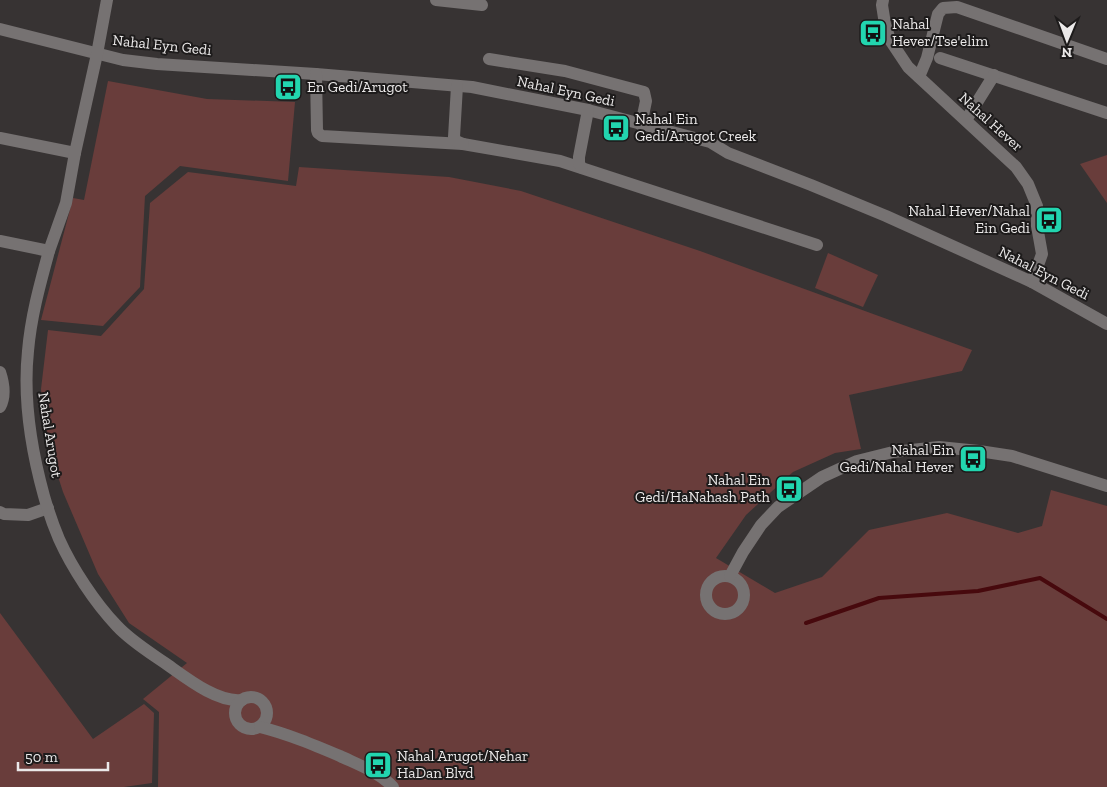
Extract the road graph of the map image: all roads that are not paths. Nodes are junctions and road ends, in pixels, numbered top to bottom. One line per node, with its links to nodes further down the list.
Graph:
1 (107, 0): 6 (street, Nahal Arugot)
2 (436, 0): 4 (street)
3 (883, 0): 12 (street, Nahal Hever)
4 (482, 5)
5 (0, 29): 6 (street, Nahal Eyn Gedi)
6 (97, 54): 10 (street, Nahal Eyn Gedi); 20 (street, Nahal Arugot)
7 (940, 58): 11 (street)
8 (489, 59): 17 (street)
9 (1107, 60): 12 (street)
10 (316, 74): 13 (street, Nahal Eyn Gedi); 19 (street)
11 (994, 75): 15 (street); 16 (street)
12 (919, 77): 16 (street, Nahal Hever)
13 (457, 86): 14 (street, Nahal Eyn Gedi); 19 (street)
14 (588, 110): 17 (street, Nahal Eyn Gedi); 21 (street)
15 (1107, 113)
16 (966, 120): 25 (street, Nahal Hever)
17 (641, 125): 25 (street, Nahal Eyn Gedi)
18 (0, 138): 20 (street)
19 (463, 144): 21 (street)
20 (75, 153): 24 (street, Nahal Arugot)
21 (582, 168): 23 (street)
22 (0, 241): 24 (street)
23 (817, 245)
24 (49, 251): 30 (street, Nahal Arugot)
25 (1032, 282): 26 (street, Nahal Eyn Gedi)
26 (1107, 324)
27 (0, 372): 28 (street)
28 (0, 407)
29 (1107, 486): 32 (street)
30 (48, 508): 31 (street); 33 (street, Nahal Arugot)
31 (0, 512)
32 (730, 576)
33 (213, 694): 34 (street, Nahal Arugot); 36 (street, Nahal Arugot)
34 (242, 700): 35 (street); 36 (street)
35 (267, 711): 37 (street); 38 (street)
36 (235, 713): 37 (street)
37 (260, 726): 38 (street)
38 (307, 742): 39 (street)
39 (372, 771): 40 (street); 41 (street)
40 (384, 787)
41 (393, 787)

